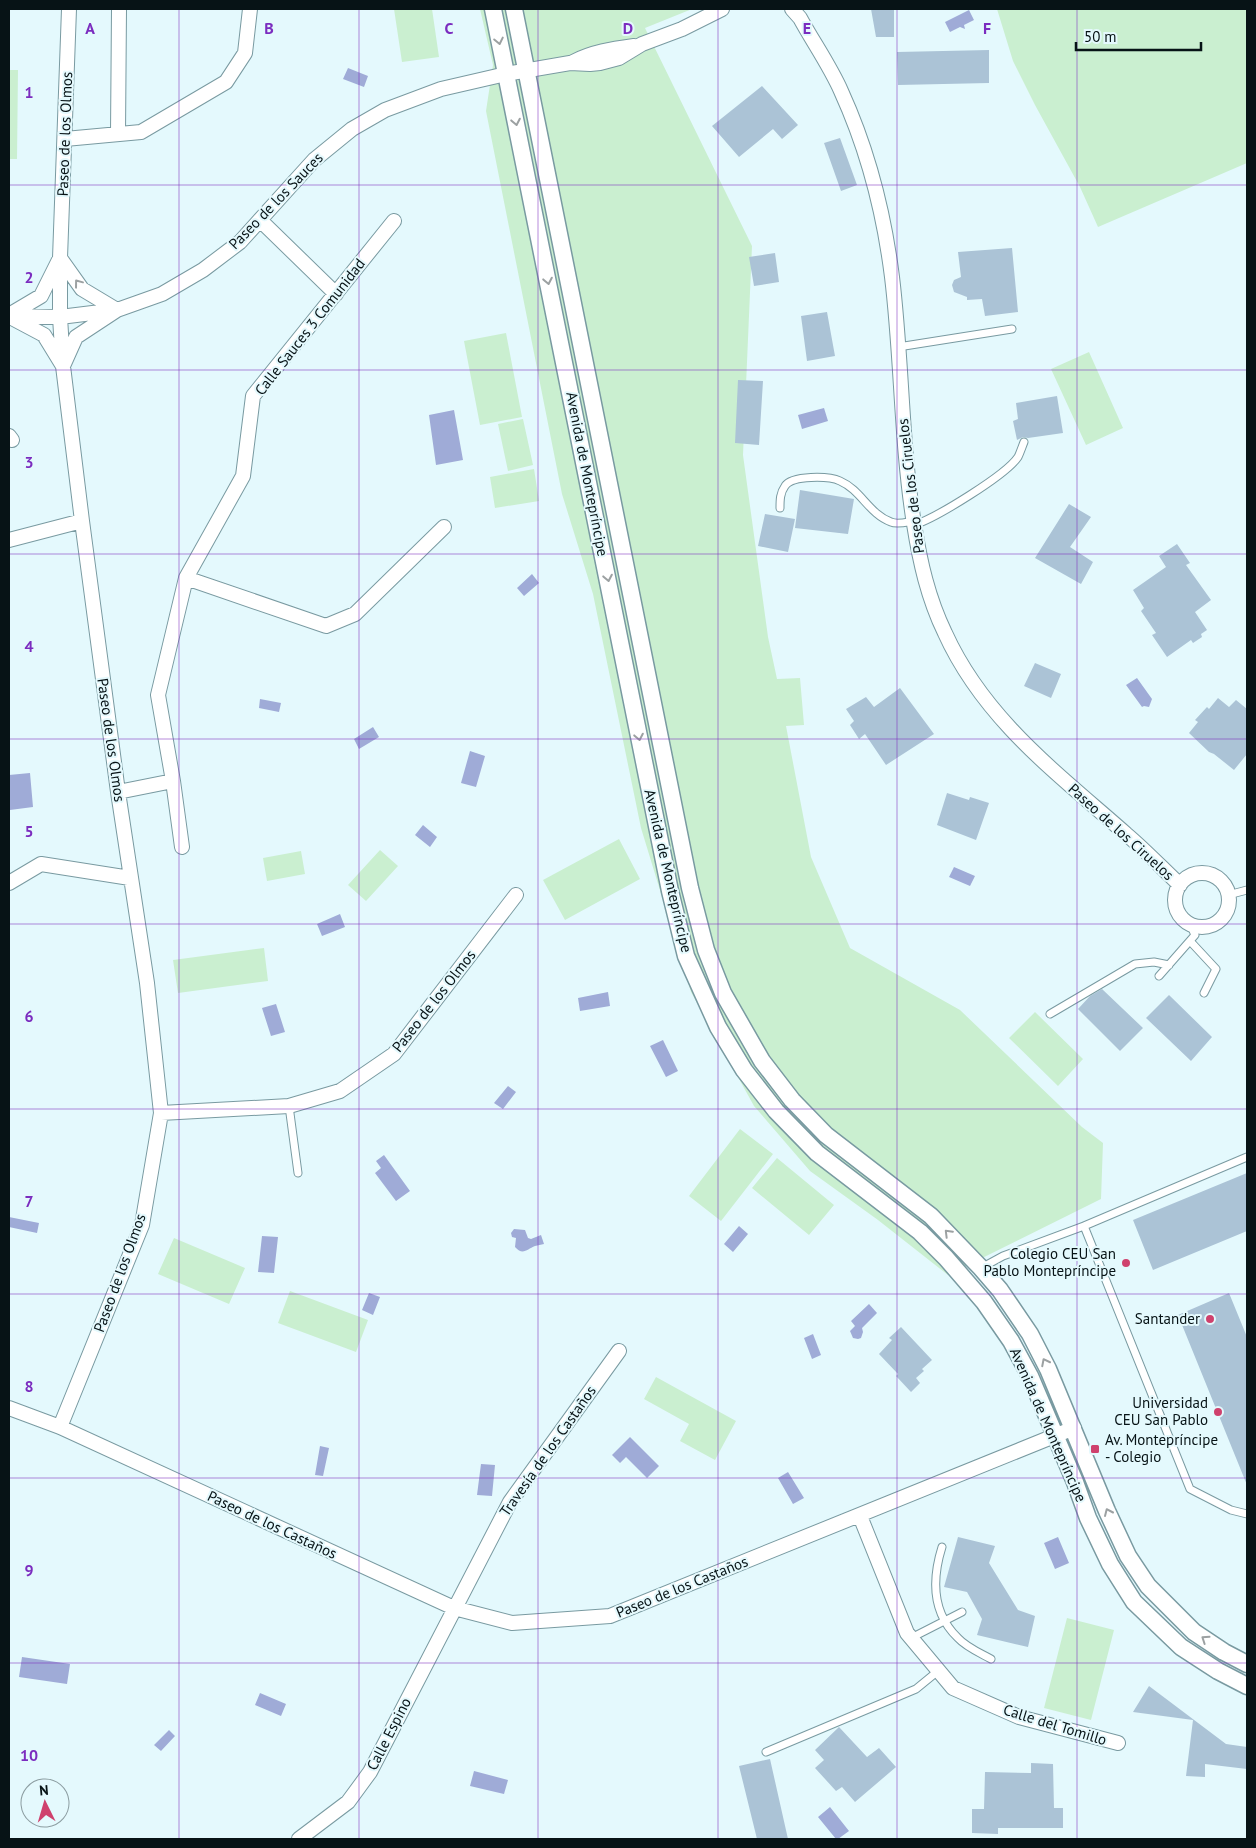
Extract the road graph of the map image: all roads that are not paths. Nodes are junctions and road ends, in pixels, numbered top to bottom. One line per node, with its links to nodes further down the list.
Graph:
1 (69, 9): 11 (street, Paseo de los Olmos)
2 (119, 9): 10 (street)
3 (250, 9): 10 (street)
4 (493, 9): 9 (street, Avenida de Montepríncipe, one-way to 9)
5 (514, 9): 8 (street, Avenida de Montepríncipe)
6 (722, 9): 8 (street, Paseo de los Sauces)
7 (792, 9): 20 (street, Paseo de los Ciruelos)
8 (526, 70): 9 (street, Paseo de los Sauces); 49 (street, Avenida de Montepríncipe, one-way to 8)
9 (506, 74): 12 (street, Paseo de los Sauces); 54 (street, Avenida de Montepríncipe, one-way to 54)
10 (118, 133): 11 (street)
11 (66, 139): 14 (street, Paseo de los Olmos)
12 (260, 220): 15 (street); 16 (street, Paseo de los Sauces)
13 (394, 221): 15 (street, Calle Sauces 3 Comunidad)
14 (60, 258): 16 (street, one-way to 14); 17 (street, Paseo de los Olmos); 18 (street, Paseo de los Olmos)
15 (336, 294): 28 (street, Calle Sauces 3 Comunidad)
16 (118, 310): 18 (street, Paseo de los Sauces); 21 (street)
17 (9, 316): 18 (street, Paseo de los Sauces); 21 (street, Paseo de los Olmos)
18 (60, 317): 21 (street, Paseo de los Olmos)
19 (1012, 329): 20 (lane)
20 (897, 347): 25 (street, Paseo de los Ciruelos)
21 (63, 366): 24 (street, Paseo de los Olmos)
22 (1024, 442): 25 (lane)
23 (780, 508): 25 (lane)
24 (82, 521): 27 (street); 30 (street, Paseo de los Olmos)
25 (914, 523): 34 (street, Paseo de los Ciruelos)
26 (444, 528): 28 (street)
27 (9, 540)
28 (186, 578): 29 (street, Calle Sauces 3 Comunidad)
29 (173, 782): 30 (street); 31 (street, Calle Sauces 3 Comunidad)
30 (118, 792): 32 (street, Paseo de los Olmos)
31 (182, 847)
32 (130, 878): 33 (street); 45 (street, Paseo de los Olmos)
33 (9, 883)
34 (1180, 885): 37 (street); 38 (street)
35 (1247, 890): 37 (lane)
36 (516, 895): 44 (street, Paseo de los Olmos)
37 (1228, 895): 38 (street)
38 (1190, 924): 39 (lane)
39 (1190, 941): 40 (lane); 42 (lane)
40 (1169, 965): 41 (lane); 43 (lane)
41 (1159, 976)
42 (1204, 993)
43 (1050, 1014)
44 (289, 1106): 45 (street, Paseo de los Olmos); 47 (lane)
45 (161, 1114): 52 (street, Paseo de los Olmos)
46 (1247, 1157): 48 (lane)
47 (298, 1173)
48 (1084, 1226): 49 (lane); 55 (lane)
49 (981, 1268): 53 (street, Avenida de Montepríncipe, one-way to 49)
50 (618, 1351): 58 (street, Travesía de los Castaños)
51 (9, 1408): 52 (street, Paseo de los Castaños)
52 (60, 1427): 58 (street, Paseo de los Castaños)
53 (1074, 1428): 54 (street, Paseo de los Castaños); 63 (street, Avenida de Montepríncipe, one-way to 53)
54 (1055, 1435): 56 (street, Paseo de los Castaños); 65 (street, Avenida de Montepríncipe)
55 (1247, 1514)
56 (860, 1516): 58 (street, Paseo de los Castaños); 61 (street, Calle del Tomillo)
57 (942, 1547): 60 (lane)
58 (454, 1608): 68 (street, Calle Espino)
59 (962, 1612): 60 (lane)
60 (944, 1622): 61 (lane); 62 (lane)
61 (911, 1638): 64 (street, Calle del Tomillo)
62 (991, 1659)
63 (1247, 1664)
64 (938, 1671): 66 (street, Calle del Tomillo); 67 (lane)
65 (1247, 1686)
66 (1118, 1743)
67 (766, 1752)
68 (299, 1839)

